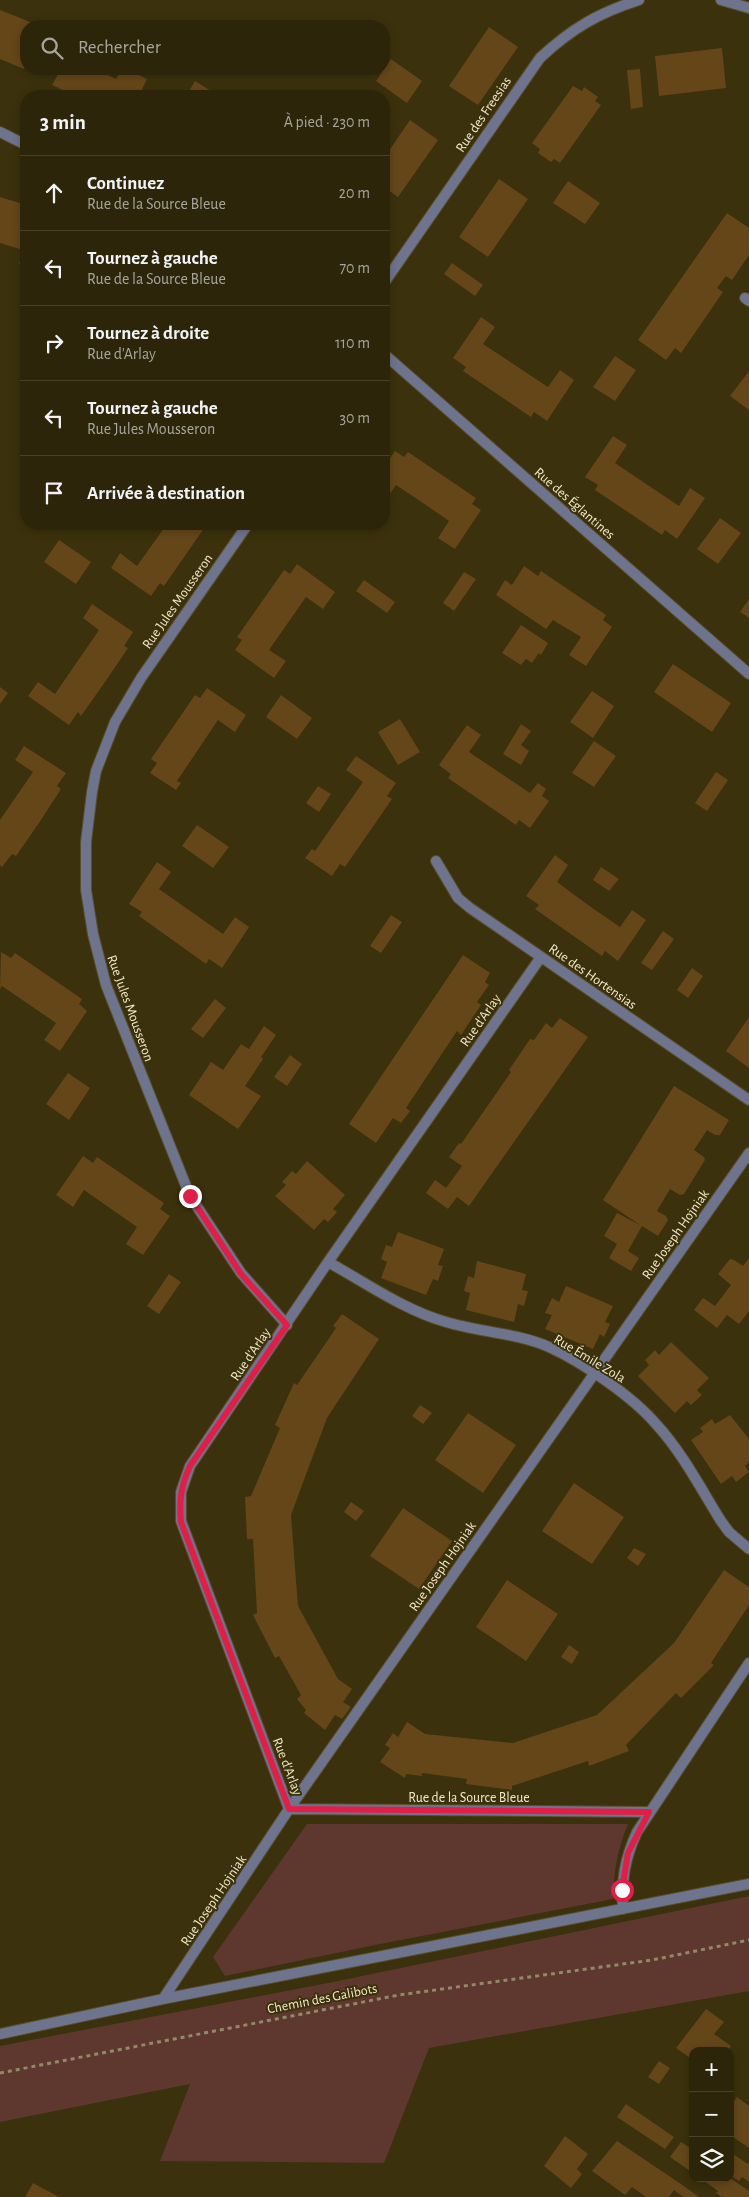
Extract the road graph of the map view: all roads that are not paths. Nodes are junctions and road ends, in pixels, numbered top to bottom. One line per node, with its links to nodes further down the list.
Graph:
1 (639, 0): 6 (street, Rue des Freesias)
2 (721, 0): 3 (street)
3 (749, 8)
4 (0, 132): 5 (street)
5 (20, 142)
6 (390, 274)
7 (390, 359): 9 (street, Rue des Églantines)
8 (244, 530): 15 (street, Rue Jules Mousseron)
9 (749, 674)
10 (436, 862): 11 (street, Rue des Hortensias)
11 (541, 957): 12 (street, Rue des Hortensias); 14 (street, Rue d'Arlay)
12 (749, 1100)
13 (749, 1152): 16 (street, Rue Joseph Hojniak)
14 (328, 1262): 15 (street, Rue d'Arlay); 16 (street, Rue Émile Zola)
15 (287, 1325): 19 (street, Rue d'Arlay)
16 (594, 1374): 17 (street, Rue Émile Zola); 19 (street, Rue Joseph Hojniak)
17 (749, 1549)
18 (749, 1663): 20 (street)
19 (289, 1809): 20 (street, Rue de la Source Bleue); 23 (street, Rue Joseph Hojniak)
20 (649, 1812): 22 (street)
21 (749, 1884): 22 (street)
22 (623, 1909): 23 (street)
23 (163, 1999): 24 (street)
24 (0, 2034)

